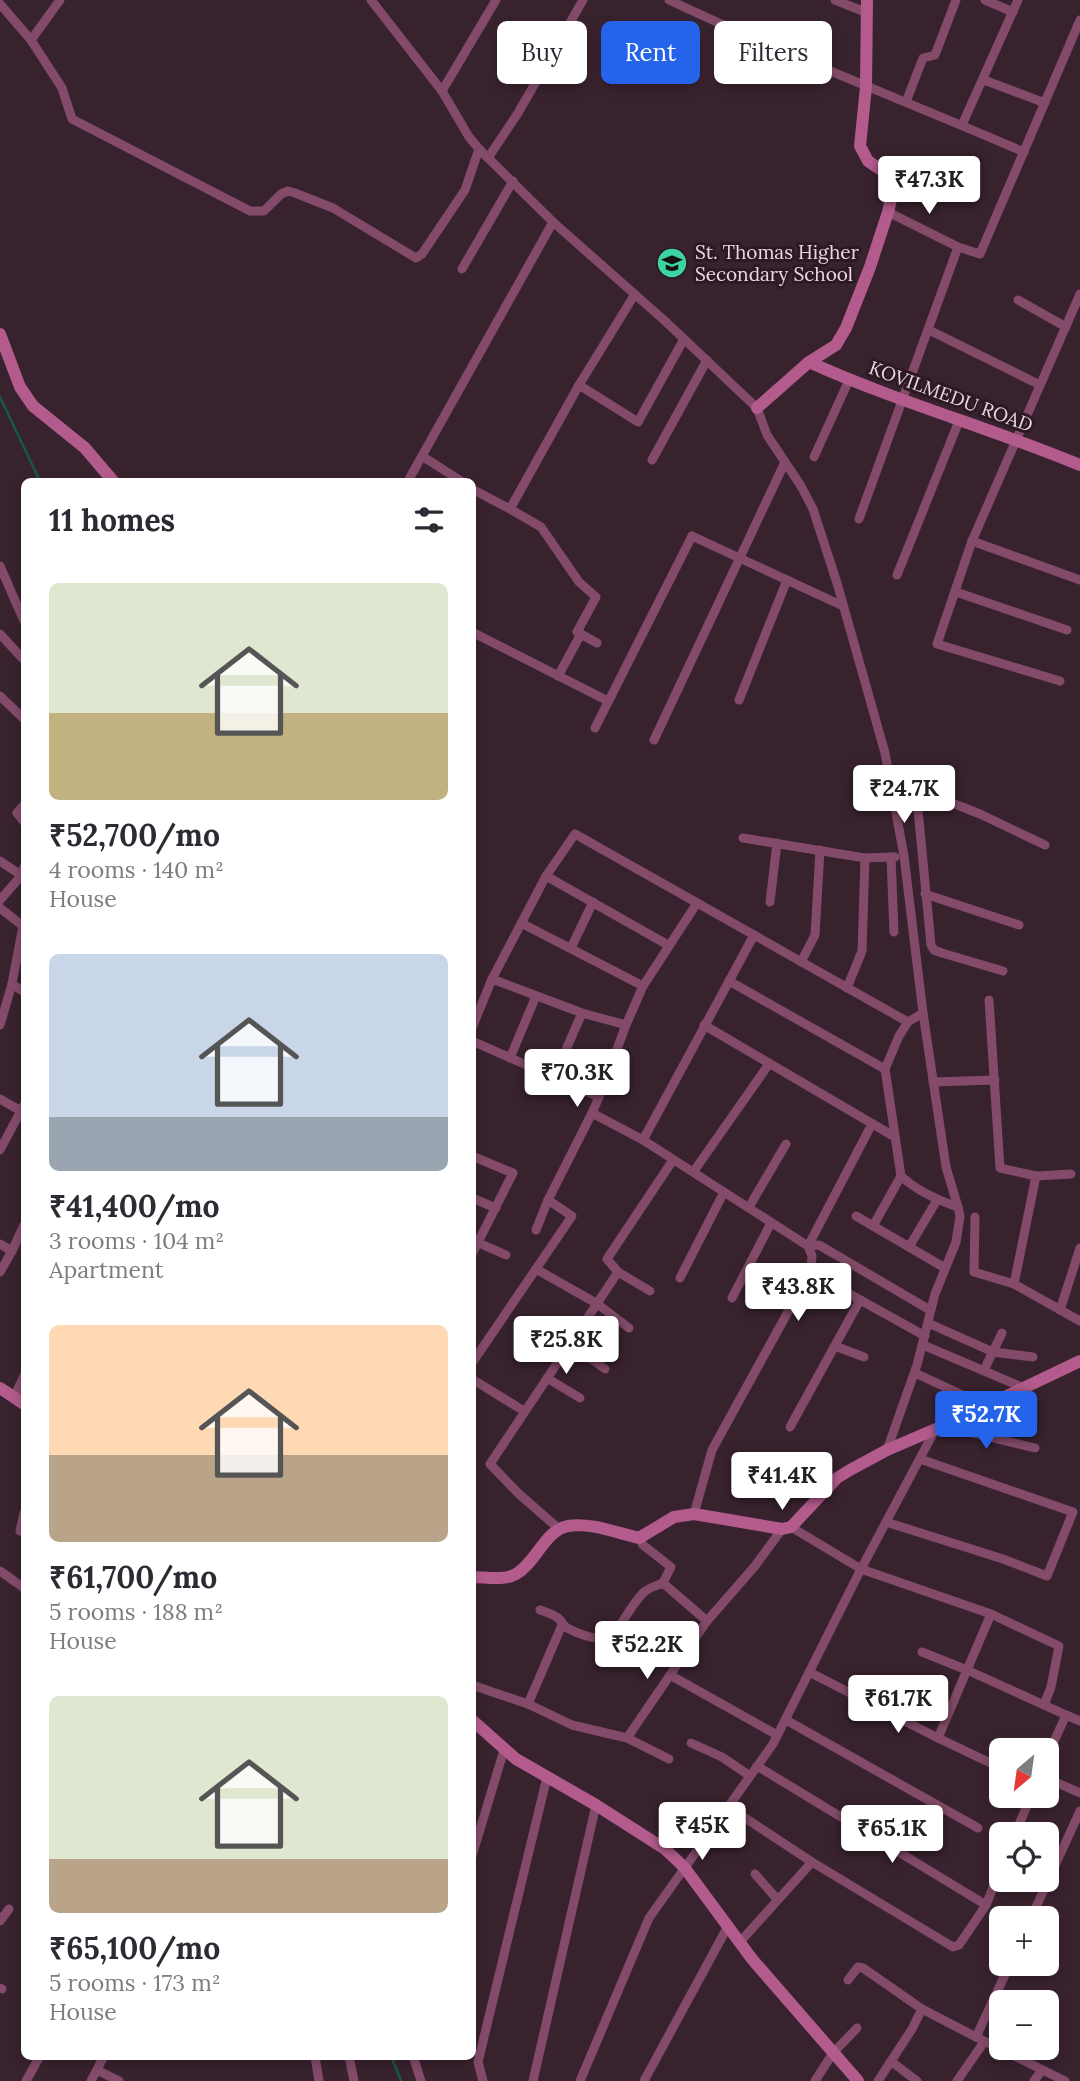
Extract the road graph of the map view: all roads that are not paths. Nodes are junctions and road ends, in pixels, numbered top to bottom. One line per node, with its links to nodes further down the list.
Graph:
1 (60, 0): 14 (street)
2 (371, 0): 17 (street)
3 (496, 0): 17 (street)
4 (583, 0): 23 (street)
5 (668, 0): 16 (street)
6 (835, 0): 11 (street)
7 (956, 0): 18 (street)
8 (985, 0): 12 (street)
9 (1018, 0): 12 (street)
10 (0, 4): 14 (street)
11 (866, 6): 16 (street)
12 (1013, 12): 15 (street)
13 (1080, 20): 19 (street)
14 (31, 40): 21 (street)
15 (984, 80): 19 (street); 20 (street)
16 (866, 87): 18 (street); 25 (street)
17 (442, 90): 21 (street)
18 (906, 102): 20 (street)
19 (1045, 103): 22 (street)
20 (962, 125): 22 (street)
21 (479, 149): 23 (street)
22 (1024, 152): 27 (street)
23 (488, 158): 24 (street)
24 (513, 181): 26 (street); 28 (street)
25 (888, 212): 27 (street); 37 (street)
26 (553, 222): 29 (street); 45 (street)
27 (958, 247): 33 (street)
28 (462, 269)
29 (635, 294): 35 (street); 39 (street)
30 (1080, 294): 32 (street)
31 (1018, 300): 32 (street)
32 (1066, 327): 40 (street)
33 (929, 330): 40 (street); 41 (street)
34 (0, 334): 50 (street)
35 (684, 339): 36 (street); 39 (street)
36 (707, 360): 42 (street); 47 (street)
37 (809, 362): 38 (street, KOVILMEDU ROAD); 42 (street)
38 (849, 380): 41 (street, KOVILMEDU ROAD); 46 (street)
39 (579, 385): 54 (street)
40 (1040, 385): 44 (street)
41 (902, 399): 43 (street, KOVILMEDU ROAD); 55 (street)
42 (757, 408): 48 (street)
43 (959, 421): 44 (street, KOVILMEDU ROAD); 59 (street)
44 (1016, 439): 49 (street, KOVILMEDU ROAD); 56 (street)
45 (422, 456): 51 (street); 52 (street)
46 (814, 457)
47 (652, 460)
48 (785, 462): 57 (street); 63 (street)
49 (1080, 465)
50 (110, 478)
51 (410, 478)
52 (456, 478)
53 (476, 491): 54 (street)
54 (510, 509): 68 (street)
55 (859, 519)
56 (972, 541): 60 (street); 62 (street)
57 (740, 559): 61 (street); 75 (street); 78 (street)
58 (0, 566): 64 (street)
59 (897, 575)
60 (1080, 579)
61 (788, 580): 63 (street); 74 (street)
62 (956, 592): 65 (street); 72 (street)
63 (844, 606): 79 (street)
64 (21, 614)
65 (1067, 630)
66 (0, 634): 70 (street)
67 (476, 634): 71 (street)
68 (581, 634): 69 (street); 71 (street)
69 (597, 643)
70 (21, 657)
71 (558, 676): 75 (street)
72 (1060, 681)
73 (0, 696): 76 (street)
74 (739, 700)
75 (608, 701): 77 (street)
76 (21, 716)
77 (595, 728)
78 (654, 740)
79 (892, 789): 80 (street); 85 (street)
80 (916, 789): 83 (street); 92 (street)
81 (743, 838): 82 (street)
82 (777, 843): 84 (street); 96 (street)
83 (1045, 845)
84 (820, 850): 87 (street); 106 (street)
85 (904, 856): 86 (street); 117 (street)
86 (891, 857): 87 (street); 101 (street)
87 (865, 858): 112 (street)
88 (0, 861): 89 (street)
89 (21, 872)
90 (21, 875): 93 (street)
91 (546, 876): 94 (street); 95 (street); 98 (street)
92 (925, 894): 100 (street); 107 (street)
93 (0, 900)
94 (593, 902): 104 (street); 105 (street)
95 (697, 902): 102 (street); 104 (street)
96 (770, 902)
97 (0, 908): 99 (street)
98 (523, 923): 105 (street); 108 (street)
99 (21, 925)
100 (1019, 925)
101 (894, 932)
102 (754, 935): 106 (street); 109 (street)
103 (21, 941): 110 (street)
104 (668, 945): 111 (street)
105 (571, 948): 111 (street)
106 (801, 962): 112 (street)
107 (1003, 971)
108 (492, 979): 114 (street); 118 (street)
109 (729, 981): 122 (street); 126 (street)
110 (12, 984): 113 (street); 120 (street)
111 (643, 986): 121 (street)
112 (847, 988): 119 (street)
113 (21, 990)
114 (536, 996): 116 (street); 124 (street)
115 (989, 1000): 128 (street)
116 (582, 1013): 121 (street); 127 (street)
117 (923, 1013): 119 (street); 129 (street)
118 (476, 1018)
119 (908, 1023): 126 (street)
120 (0, 1025)
121 (626, 1025): 130 (street)
122 (704, 1025): 125 (street); 137 (street)
123 (476, 1043): 124 (street)
124 (510, 1058): 127 (street)
125 (769, 1064): 135 (street); 142 (street)
126 (885, 1069): 136 (street)
127 (554, 1077): 130 (street)
128 (995, 1080): 129 (street); 145 (street)
129 (933, 1082): 150 (street)
130 (599, 1097): 134 (street)
131 (0, 1099): 132 (street)
132 (21, 1107)
133 (21, 1112): 139 (street)
134 (592, 1113): 137 (street); 148 (street)
135 (872, 1124): 136 (street); 162 (street)
136 (895, 1137): 144 (street)
137 (643, 1140): 141 (street)
138 (786, 1144): 152 (street)
139 (0, 1150)
140 (476, 1158): 151 (street)
141 (673, 1160): 142 (street); 171 (street)
142 (695, 1171): 146 (street)
143 (1071, 1174): 145 (street)
144 (901, 1176): 149 (street); 156 (street)
145 (1036, 1176): 173 (street)
146 (724, 1192): 152 (street); 172 (street)
147 (476, 1200): 151 (street)
148 (548, 1200): 157 (street); 168 (street)
149 (937, 1200): 150 (street); 163 (street)
150 (958, 1207): 167 (street)
151 (496, 1208): 159 (street)
152 (749, 1208): 155 (street)
153 (856, 1216): 156 (street)
154 (975, 1217): 173 (street)
155 (771, 1223): 162 (street); 175 (street)
156 (873, 1226): 163 (street)
157 (536, 1230)
158 (21, 1232): 165 (street)
159 (476, 1239)
160 (476, 1241): 166 (street)
161 (0, 1244): 165 (street)
162 (808, 1246): 169 (street); 178 (street)
163 (909, 1247): 167 (street)
164 (1080, 1248): 179 (street)
165 (12, 1251): 170 (street)
166 (506, 1255)
167 (946, 1268): 178 (street)
168 (536, 1269): 177 (street); 188 (street)
169 (811, 1270): 176 (street); 208 (street)
170 (0, 1272)
171 (618, 1272): 174 (street); 177 (street)
172 (680, 1278)
173 (1013, 1284): 179 (street)
174 (650, 1291)
175 (732, 1298)
176 (860, 1300): 184 (street); 186 (street)
177 (596, 1303): 182 (street); 185 (street)
178 (930, 1310): 181 (street)
179 (1060, 1310): 180 (street)
180 (1080, 1321)
181 (928, 1323): 184 (street); 187 (street)
182 (629, 1328)
183 (1002, 1334): 187 (street)
184 (924, 1340): 193 (street); 194 (street)
185 (570, 1343): 192 (street); 195 (street)
186 (835, 1346): 189 (street); 203 (street)
187 (993, 1352): 190 (street); 193 (street)
188 (476, 1357)
189 (864, 1357)
190 (1033, 1357)
191 (1080, 1361): 198 (street)
192 (605, 1369)
193 (984, 1370): 198 (street)
194 (915, 1373): 201 (street); 206 (street)
195 (547, 1378): 199 (street); 202 (street)
196 (476, 1381): 202 (street)
197 (0, 1388): 200 (street)
198 (1024, 1388): 201 (street)
199 (580, 1398)
200 (19, 1400)
201 (986, 1406): 204 (street)
202 (524, 1411): 212 (street)
203 (790, 1427)
204 (939, 1428): 205 (street); 206 (street); 207 (street)
205 (1035, 1448)
206 (887, 1450): 211 (street)
207 (920, 1459): 209 (street); 209 (street)
208 (694, 1514): 211 (street); 214 (street)
209 (886, 1521): 215 (street)
210 (21, 1526): 213 (street)
211 (787, 1528): 215 (street); 222 (street)
212 (559, 1529): 214 (street); 217 (street)
213 (20, 1531)
214 (639, 1538): 218 (street)
215 (861, 1569): 221 (street); 226 (street)
216 (0, 1570): 219 (street)
217 (476, 1577)
218 (663, 1583): 222 (street); 223 (street)
219 (21, 1586)
220 (540, 1610): 223 (street)
221 (990, 1614): 225 (street); 230 (street)
222 (707, 1620): 227 (street)
223 (562, 1625): 229 (street)
224 (922, 1652): 225 (street)
225 (967, 1670): 230 (street); 237 (street)
226 (809, 1672): 232 (street); 237 (street)
227 (670, 1675): 235 (street); 236 (street)
228 (476, 1686): 229 (street)
229 (528, 1704): 236 (street)
230 (1044, 1705): 231 (street)
231 (1066, 1715): 233 (street); 238 (street)
232 (786, 1720): 235 (street); 251 (street)
233 (1080, 1721)
234 (476, 1724): 240 (street)
235 (777, 1735): 243 (street)
236 (627, 1738): 241 (street)
237 (938, 1738): 242 (street)
238 (1056, 1738)
239 (691, 1743): 244 (street)
240 (504, 1751): 245 (street); 252 (street)
241 (669, 1759)
242 (989, 1762)
243 (757, 1766): 244 (street); 258 (street)
244 (750, 1776): 249 (street)
245 (547, 1777): 248 (street); 284 (street)
246 (1059, 1784): 247 (street)
247 (1080, 1793)
248 (596, 1805): 254 (street); 285 (street)
249 (727, 1806): 253 (street); 254 (street)
250 (1080, 1811): 259 (street)
251 (978, 1828)
252 (476, 1843)
253 (812, 1862): 257 (street); 258 (street)
254 (684, 1867): 262 (street); 286 (street)
255 (755, 1874): 257 (street)
256 (991, 1892): 258 (street)
257 (777, 1899): 263 (street)
258 (986, 1905)
259 (1036, 1906)
260 (9, 1909): 261 (street)
261 (0, 1921)
262 (728, 1926): 263 (street); 287 (street)
263 (740, 1942): 269 (street)
264 (1005, 1976): 268 (street)
265 (848, 1980): 266 (street)
266 (922, 2009): 268 (street); 275 (street)
267 (857, 2028): 269 (street)
268 (980, 2040): 277 (street); 292 (street)
269 (832, 2053): 288 (street); 289 (street)
270 (38, 2060): 278 (street)
271 (102, 2060): 276 (street)
272 (315, 2060): 281 (street)
273 (350, 2060): 282 (street)
274 (413, 2060): 283 (street)
275 (892, 2062): 290 (street); 291 (street)
276 (97, 2070): 279 (street); 280 (street)
277 (1042, 2070): 293 (street); 294 (street)
278 (26, 2081)
279 (91, 2081)
280 (120, 2081)
281 (318, 2081)
282 (354, 2081)
283 (421, 2081)
284 (483, 2081)
285 (533, 2081)
286 (580, 2081)
287 (644, 2081)
288 (815, 2081)
289 (858, 2081)
290 (878, 2081)
291 (917, 2081)
292 (957, 2081)
293 (1034, 2081)
294 (1065, 2081)

